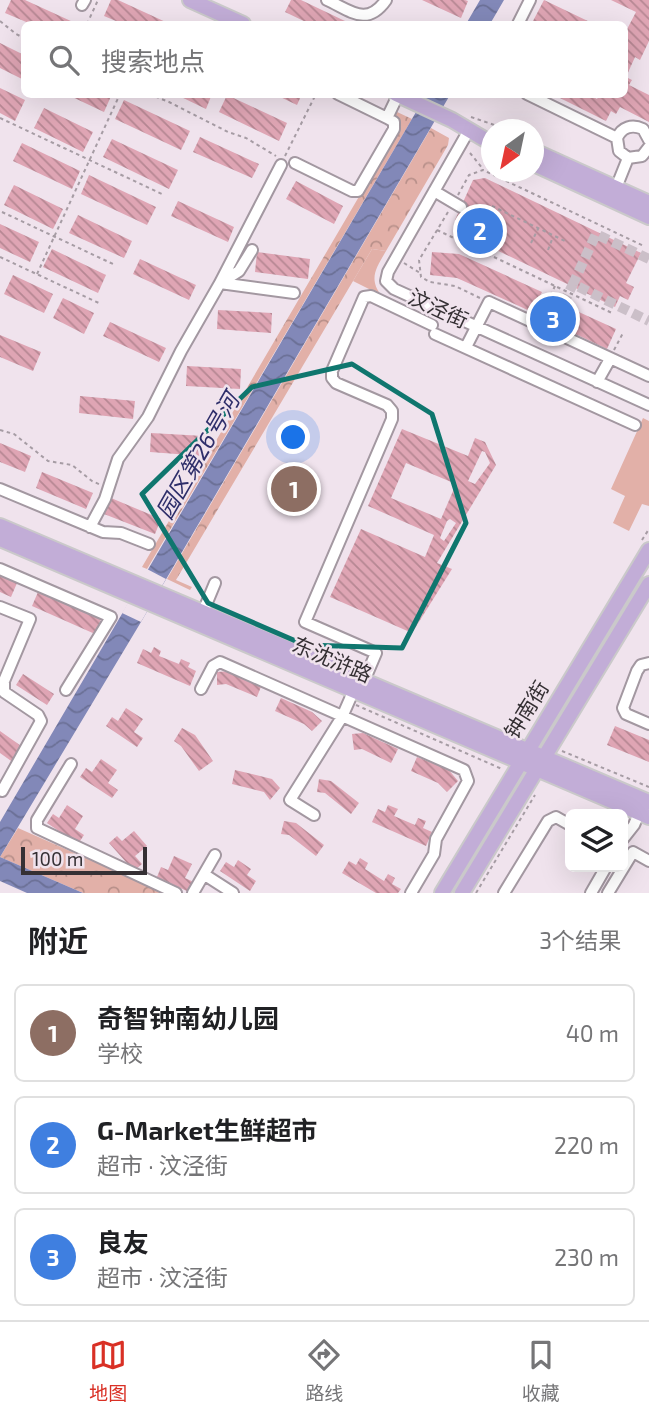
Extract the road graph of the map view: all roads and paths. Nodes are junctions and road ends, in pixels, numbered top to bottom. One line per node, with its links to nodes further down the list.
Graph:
1 (98, 0): 7 (path)
2 (190, 0): 8 (main road)
3 (327, 0): 4 (street)
4 (386, 0)
5 (530, 0): 9 (street)
6 (0, 21): 10 (path)
7 (88, 21)
8 (236, 21)
9 (520, 21)
10 (21, 36)
11 (118, 98): 30 (path)
12 (159, 98): 13 (path)
13 (314, 98)
14 (346, 98): 20 (street)
15 (396, 98): 20 (street)
16 (404, 98): 18 (main road)
17 (535, 98): 25 (street)
18 (445, 117): 21 (main road); 23 (main road)
19 (0, 118): 30 (path)
20 (387, 118): 31 (street)
21 (468, 123): 22 (path); 24 (main road); 40 (street, 汶泾街)
22 (481, 125)
23 (481, 129)
24 (481, 134)
25 (617, 138): 26 (street); 29 (street)
26 (649, 148): 29 (street)
27 (470, 153): 33 (path)
28 (544, 156): 39 (main road)
29 (628, 158): 39 (street)
30 (91, 160): 41 (path); 51 (path)
31 (295, 163)
32 (281, 165): 63 (street)
33 (481, 167)
34 (544, 169): 48 (main road)
35 (481, 171): 43 (path)
36 (504, 182): 38 (path)
37 (509, 182): 55 (path)
38 (502, 186)
39 (616, 188): 42 (main road)
40 (434, 191): 43 (street); 69 (street, 汶泾街)
41 (162, 194)
42 (649, 203)
43 (457, 205): 50 (path)
44 (492, 206): 49 (path)
45 (2, 212): 51 (path)
46 (489, 214): 47 (path)
47 (493, 216)
48 (649, 217)
49 (538, 228): 53 (path); 54 (path)
50 (437, 230): 62 (path); 64 (path)
51 (55, 236): 60 (path); 61 (path)
52 (553, 237): 57 (path)
53 (565, 241)
54 (531, 243)
55 (644, 246)
56 (252, 250): 63 (street)
57 (548, 250)
58 (0, 257): 61 (path)
59 (402, 262): 62 (path)
60 (113, 264)
61 (37, 274): 66 (path)
62 (421, 274): 67 (path)
63 (219, 283): 65 (street); 84 (street)
64 (555, 286): 68 (path); 70 (path)
65 (294, 293)
66 (101, 303)
67 (486, 305): 69 (street); 70 (street)
68 (612, 313)
69 (475, 326): 72 (street); 75 (street, 汶泾街)
70 (535, 327): 73 (street)
71 (623, 332): 73 (path)
72 (466, 347): 78 (street); 96 (street)
73 (610, 359): 74 (street); 75 (street)
74 (647, 376)
75 (597, 382): 76 (street, 汶泾街)
76 (628, 396): 77 (street, 汶泾街); 78 (street)
77 (649, 405)
78 (618, 417): 79 (street)
79 (635, 425)
80 (0, 430): 81 (path)
81 (105, 486)
82 (0, 489): 84 (street)
83 (0, 526): 91 (main road, 东沈浒路)
84 (90, 527): 86 (street)
85 (0, 539): 91 (main road, 东沈浒路)
86 (149, 544)
87 (649, 550): 101 (main road, 钟南街)
88 (0, 569): 98 (street)
89 (215, 583): 94 (street)
90 (649, 584): 102 (main road, 钟南街)
91 (135, 591): 92 (main road, 东沈浒路)
92 (155, 599): 94 (main road, 东沈浒路); 96 (main road, 东沈浒路)
93 (0, 607): 104 (street)
94 (203, 612): 96 (main road, 东沈浒路)
95 (649, 663): 100 (street)
96 (358, 687): 99 (street); 101 (main road, 东沈浒路)
97 (201, 689): 99 (street)
98 (66, 690)
99 (342, 717): 106 (street); 116 (street)
100 (649, 724)
101 (523, 756): 102 (main road, 东沈浒路); 117 (main road, 钟南街)
102 (540, 763): 105 (main road, 东沈浒路); 118 (main road, 钟南街)
103 (71, 764): 113 (street)
104 (2, 791)
105 (643, 810): 108 (street)
106 (314, 815)
107 (565, 822): 119 (street)
108 (628, 831)
109 (215, 855): 112 (street)
110 (649, 861): 121 (street)
111 (603, 872): 120 (street)
112 (205, 875): 114 (street); 115 (street)
113 (176, 893)
114 (193, 893)
115 (233, 893)
116 (411, 893)
117 (442, 893)
118 (462, 893)
119 (504, 893)
120 (590, 893)
121 (608, 893)

